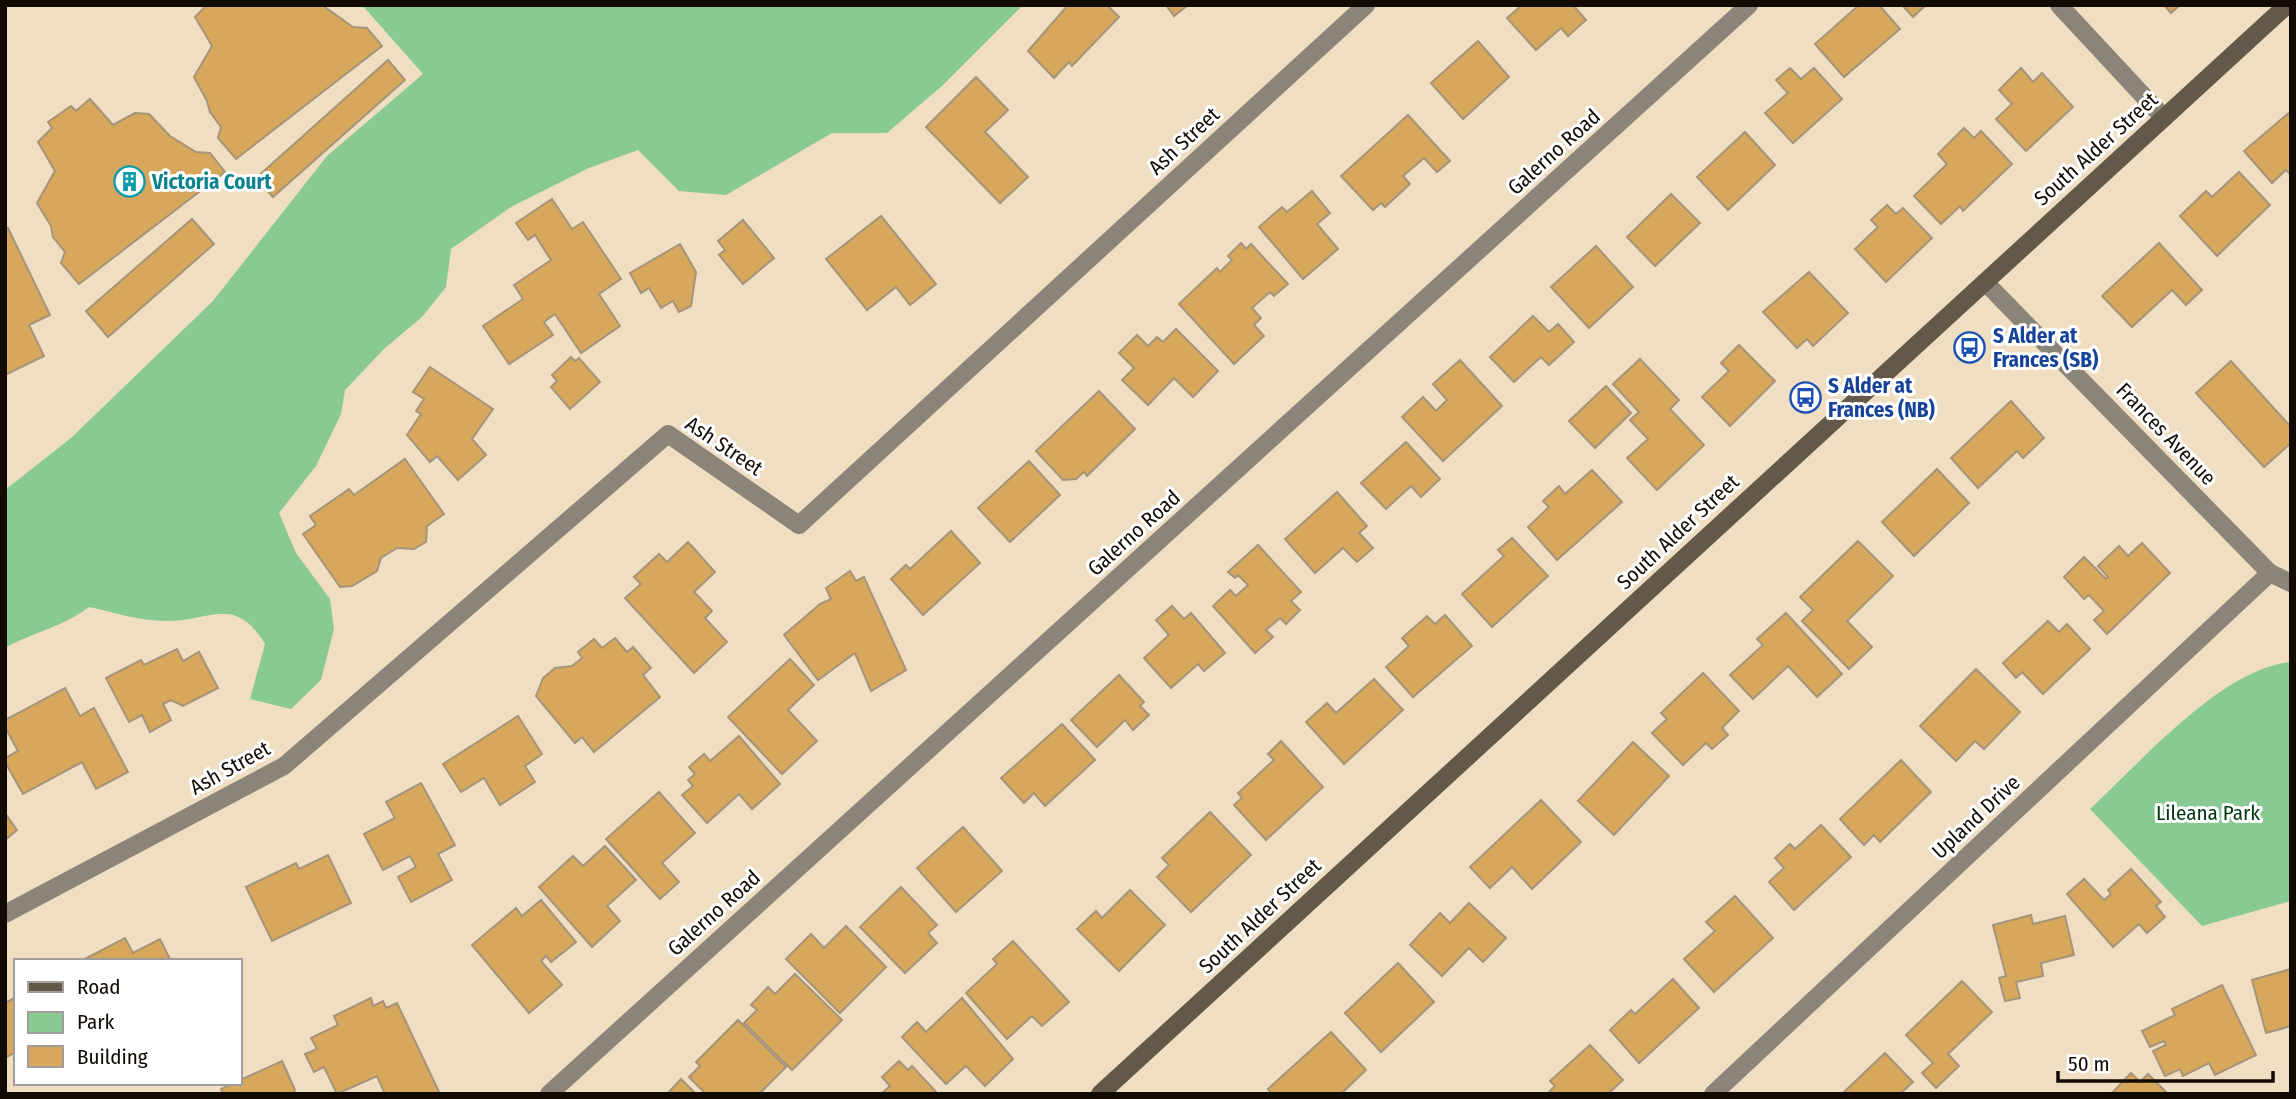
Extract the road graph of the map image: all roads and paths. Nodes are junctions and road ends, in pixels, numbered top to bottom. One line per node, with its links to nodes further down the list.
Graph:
1 (1366, 5): 9 (street, Ash Street)
2 (1749, 5): 10 (street, Galerno Road)
3 (2059, 5): 5 (street)
4 (2287, 5): 5 (street, South Alder Street)
5 (2164, 118): 6 (street, South Alder Street)
6 (1984, 282): 7 (street, Frances Avenue); 11 (street, South Alder Street)
7 (2270, 573): 8 (street, Frances Avenue); 12 (street, Upland Drive)
8 (2291, 583)
9 (5, 914)
10 (549, 1094)
11 (1100, 1094)
12 (1713, 1094)

